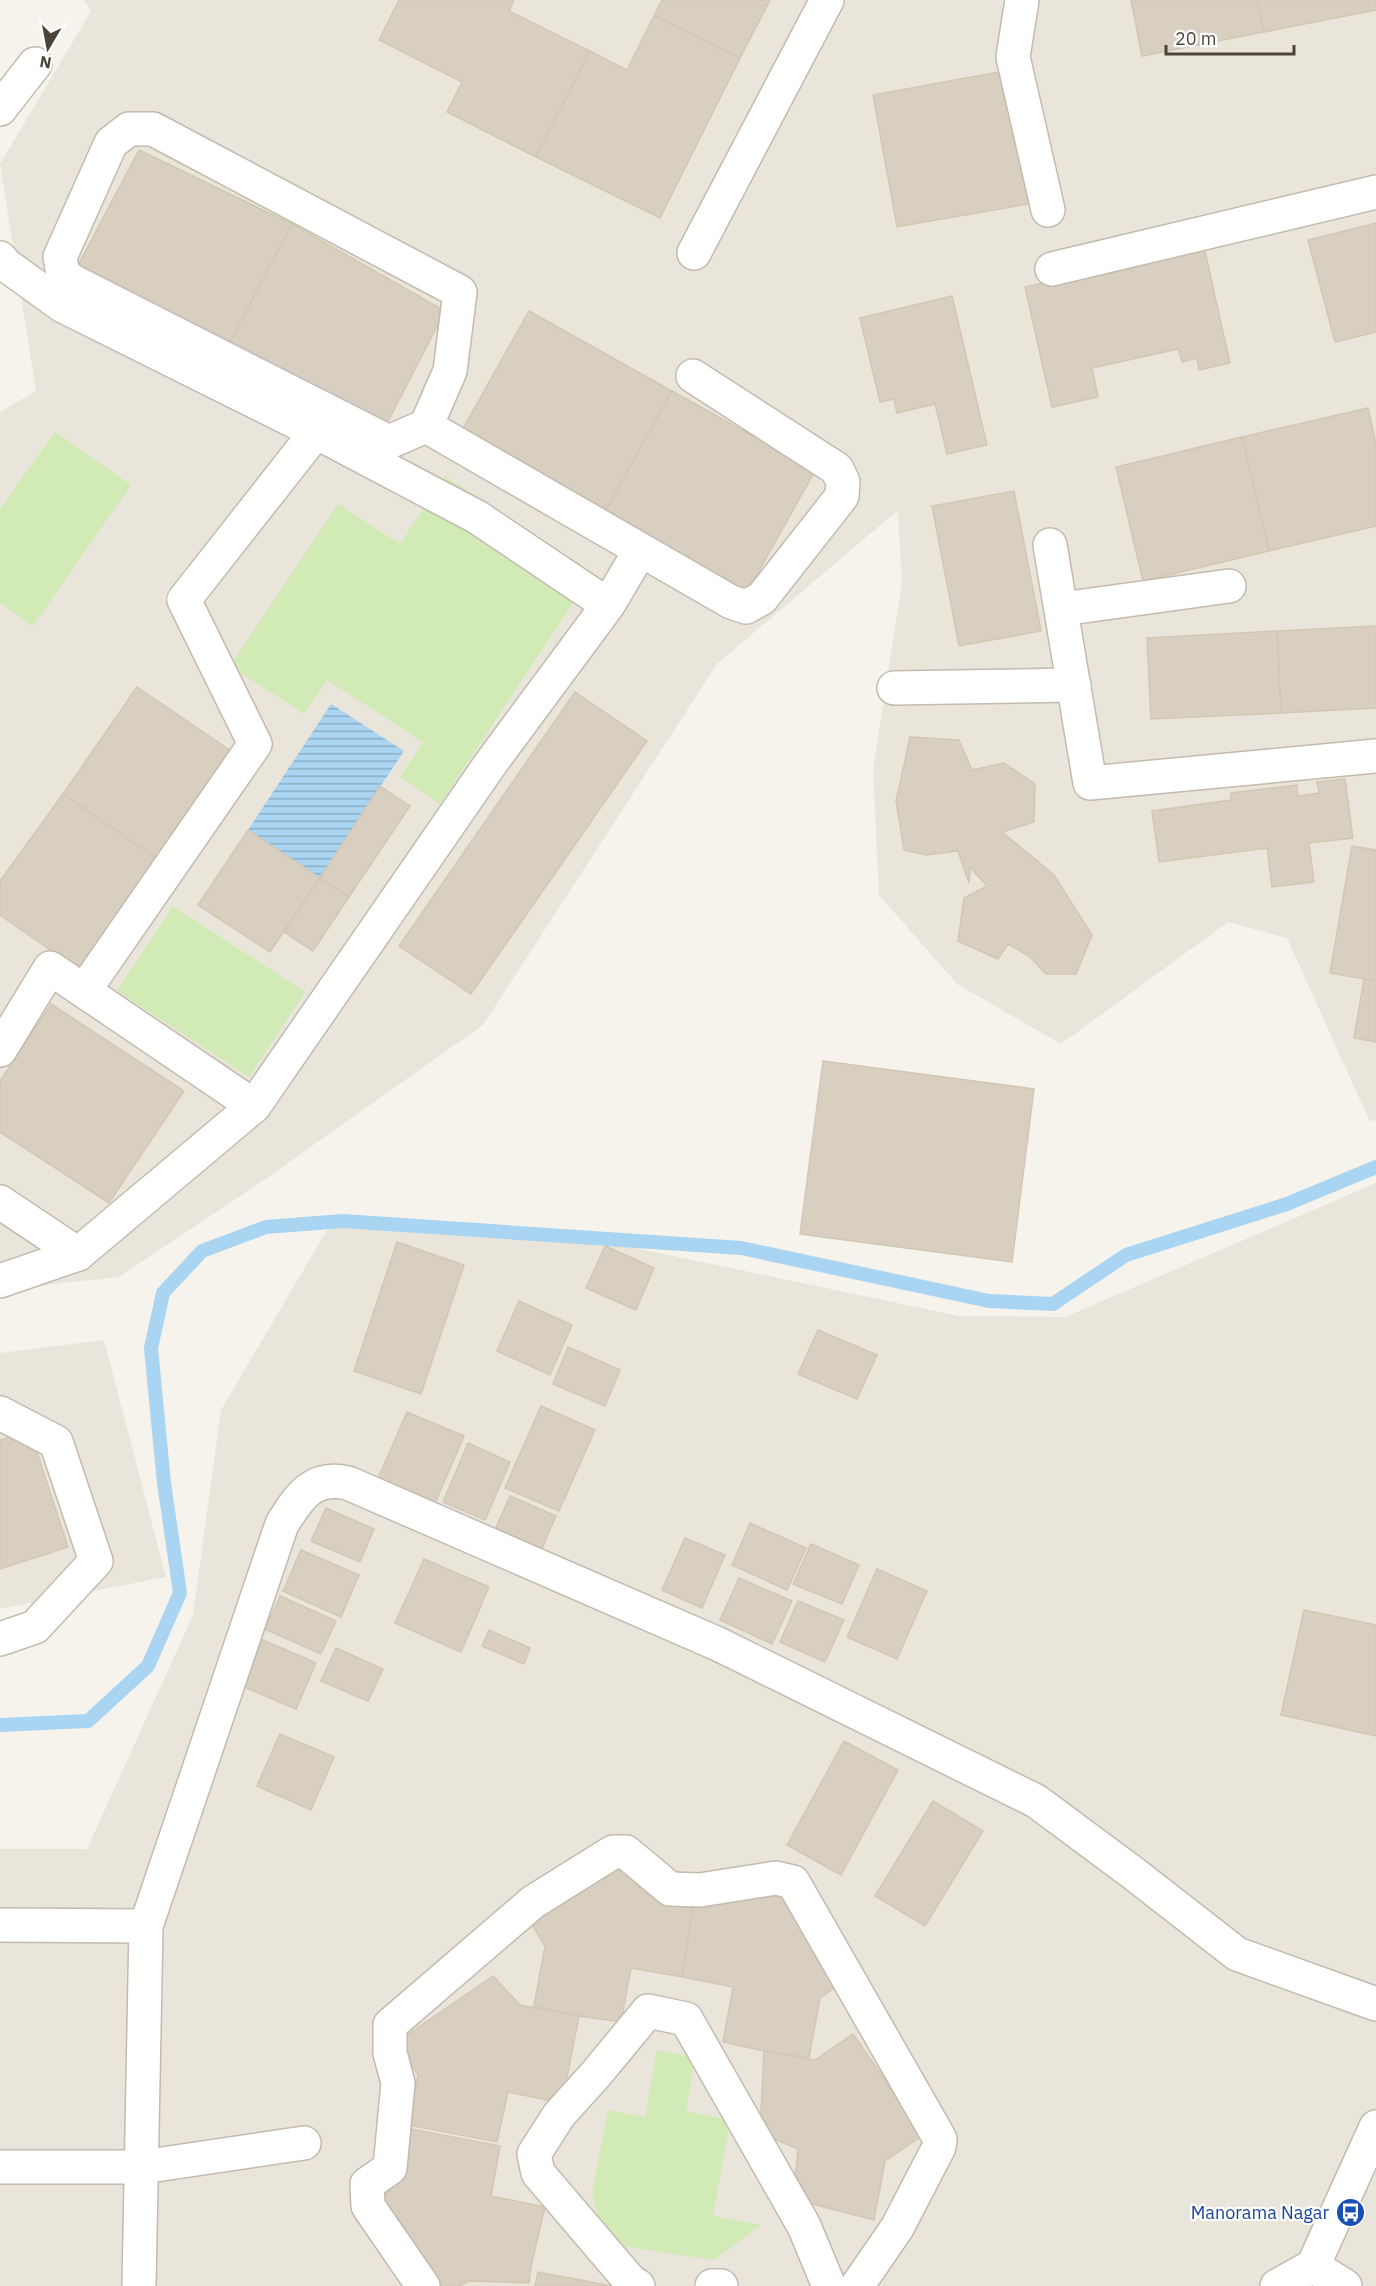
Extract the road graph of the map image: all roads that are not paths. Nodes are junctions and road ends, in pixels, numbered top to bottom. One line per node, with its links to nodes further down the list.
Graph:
1 (826, 0): 7 (street)
2 (1022, 0): 6 (street)
3 (35, 64): 4 (street)
4 (0, 109)
5 (1376, 192): 9 (street)
6 (1048, 210)
7 (694, 253)
8 (0, 258): 12 (street)
9 (1052, 269)
10 (693, 376): 14 (street)
11 (426, 426): 11 (street); 14 (street)
12 (316, 432): 16 (street); 21 (street)
13 (1050, 545): 17 (street)
14 (640, 552): 16 (street)
15 (1229, 586): 17 (street)
16 (608, 605): 23 (street)
17 (1062, 609): 18 (street)
18 (1074, 685): 19 (street); 20 (street)
19 (894, 688)
20 (1376, 756)
21 (84, 991): 22 (street); 23 (street)
22 (0, 1050)
23 (254, 1106): 25 (street)
24 (0, 1202): 25 (street)
25 (78, 1254): 26 (street)
26 (0, 1281)
27 (0, 1413): 28 (street)
28 (0, 1639)
29 (0, 1925): 30 (street)
30 (146, 1926): 31 (street); 35 (street)
31 (1376, 2004)
32 (1376, 2127): 36 (street)
33 (304, 2144): 35 (street)
34 (0, 2167): 35 (street)
35 (142, 2167): 37 (street)
36 (1313, 2266): 44 (street); 45 (street)
37 (139, 2286)
38 (423, 2286): 43 (street)
39 (639, 2286): 42 (street)
40 (712, 2286): 41 (street)
41 (721, 2286)
42 (830, 2286)
43 (857, 2286)
44 (1277, 2286)
45 (1345, 2286)

